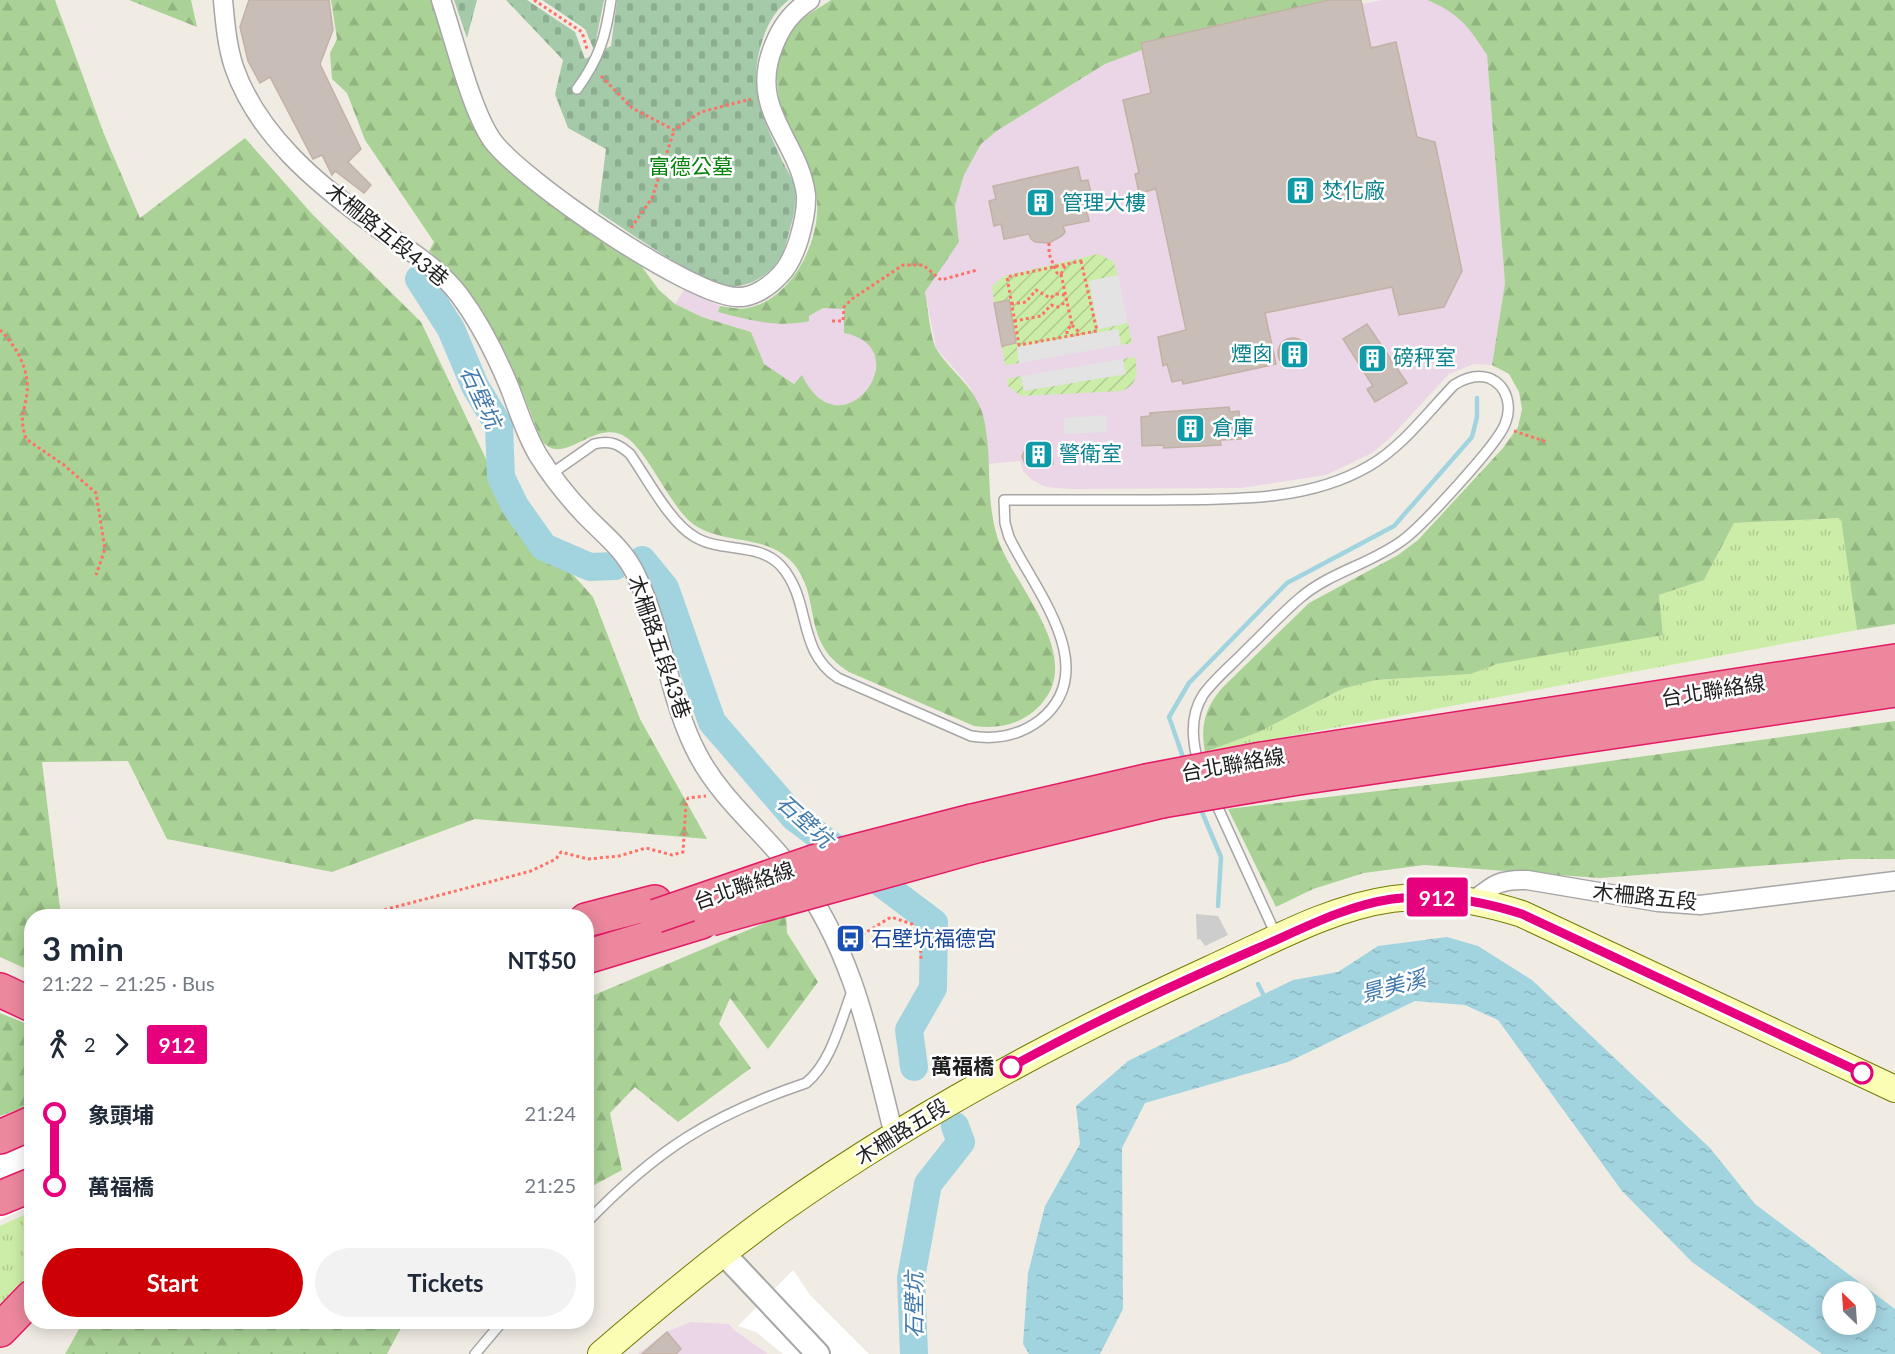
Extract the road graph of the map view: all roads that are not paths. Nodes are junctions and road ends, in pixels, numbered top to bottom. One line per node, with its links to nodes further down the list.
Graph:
1 (223, 0): 6 (street, 木柵路五段43巷)
2 (441, 0): 4 (street)
3 (611, 0): 5 (lane)
4 (810, 0)
5 (577, 88)
6 (551, 474): 9 (lane); 21 (street, 木柵路五段43巷)
7 (1895, 661): 11 (highway, 台北聯絡線, bridge)
8 (1895, 690): 11 (highway, 台北聯絡線, bridge)
9 (1204, 776)
10 (1208, 786): 18 (lane)
11 (1154, 791): 12 (highway, 台北聯絡線)
12 (976, 832): 15 (highway, 台北聯絡線, bridge); 15 (highway, 台北聯絡線, bridge)
13 (1895, 881): 14 (street, 木柵路五段)
14 (1473, 901): 18 (main road, 木柵路五段); 24 (main road, 木柵路五段)
15 (658, 917): 16 (highway); 17 (highway, 台北聯絡線); 19 (highway, 台北聯絡線); 20 (highway)
16 (594, 920)
17 (594, 935)
18 (1278, 939): 25 (main road, 木柵路五段)
19 (594, 953)
20 (594, 962)
21 (854, 987): 25 (street, 木柵路五段43巷); 26 (lane)
22 (0, 990): 23 (highway)
23 (24, 1001)
24 (1895, 1089)
25 (894, 1135): 27 (main road, 木柵路五段)
26 (594, 1215)
27 (723, 1254): 32 (main road, 木柵路五段); 33 (street)
28 (24, 1305): 30 (highway)
29 (496, 1329): 31 (lane)
30 (0, 1330)
31 (475, 1354)
32 (601, 1354)
33 (818, 1354)

